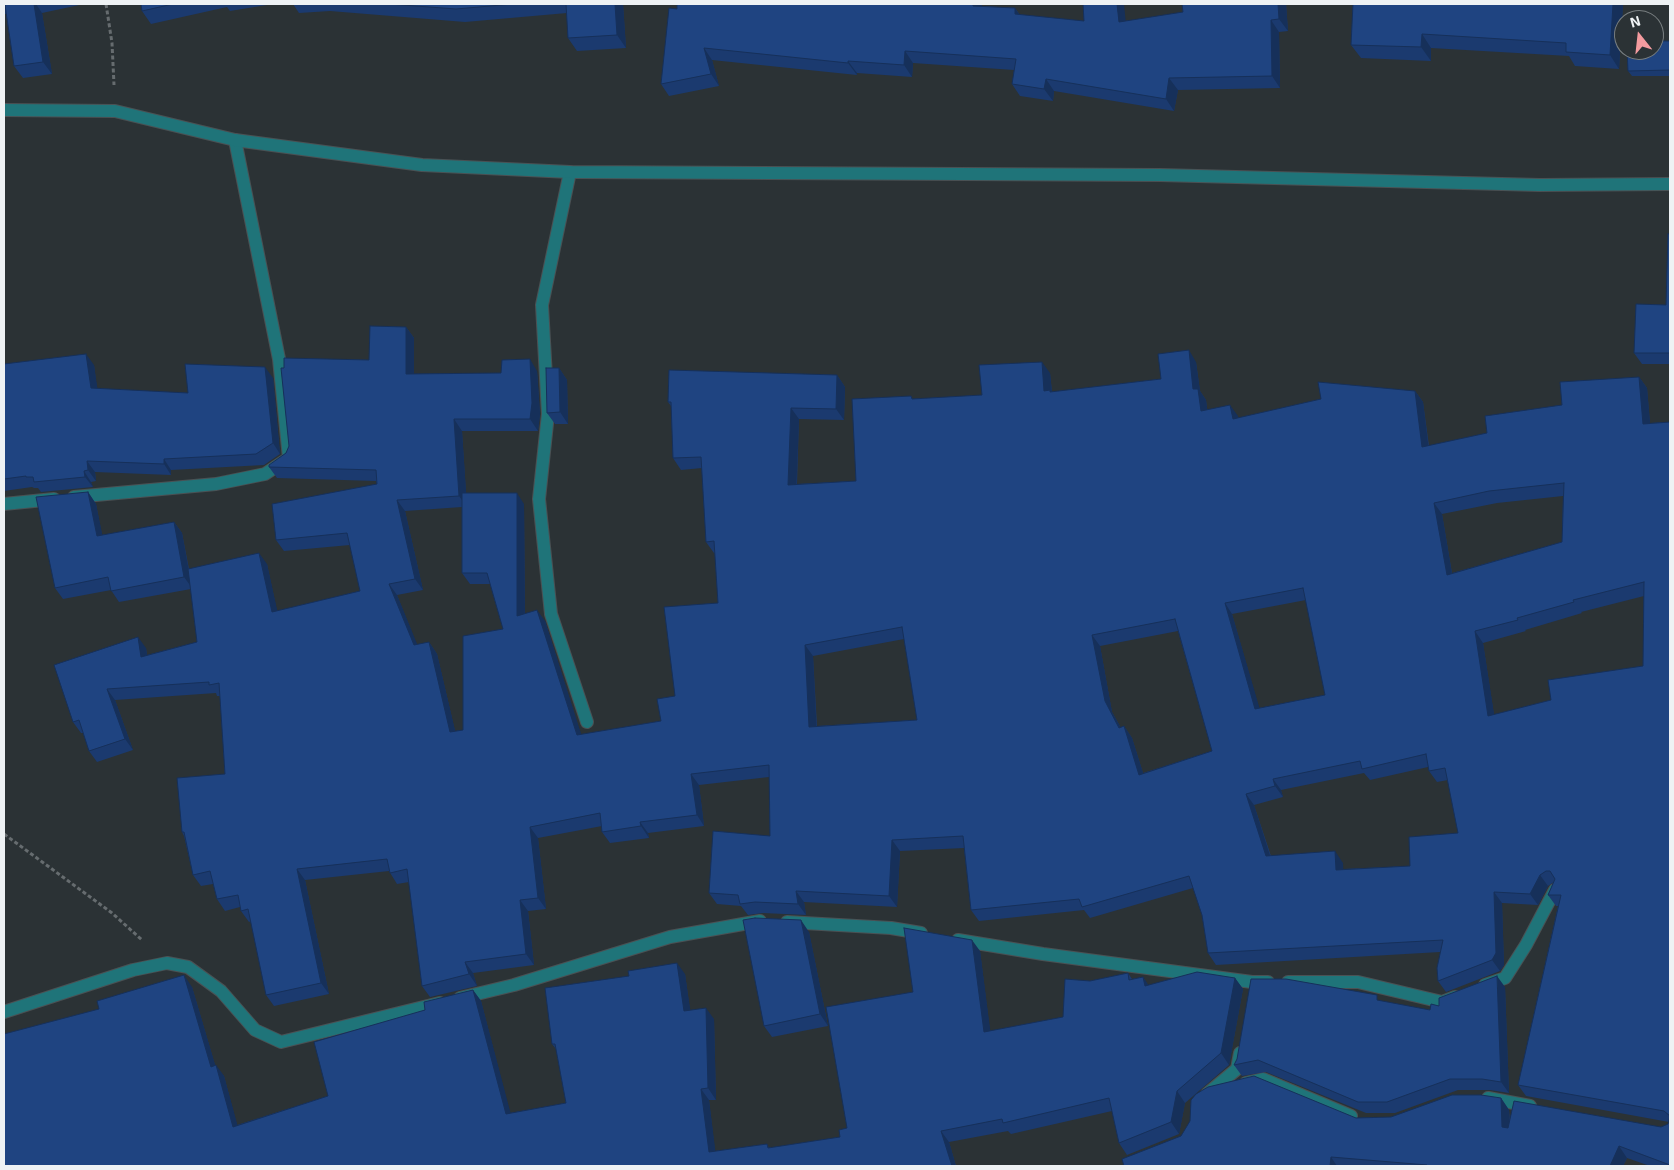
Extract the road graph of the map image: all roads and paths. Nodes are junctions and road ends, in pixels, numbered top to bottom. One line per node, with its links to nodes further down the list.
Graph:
1 (106, 4): 3 (path)
2 (4, 110): 3 (street)
3 (115, 111): 4 (street)
4 (235, 140): 5 (street); 7 (street)
5 (570, 172): 6 (street); 8 (street)
6 (1670, 184)
7 (4, 504)
8 (588, 722)
9 (4, 834): 13 (path)
10 (1554, 890): 12 (street)
11 (929, 935): 13 (street)
12 (948, 938)
13 (167, 963): 14 (street)
14 (4, 1012)
15 (1243, 1037): 16 (street)
16 (1213, 1091): 18 (street); 20 (street)
17 (1474, 1098): 19 (street)
18 (1195, 1103)
19 (1545, 1109)
20 (1364, 1121)

